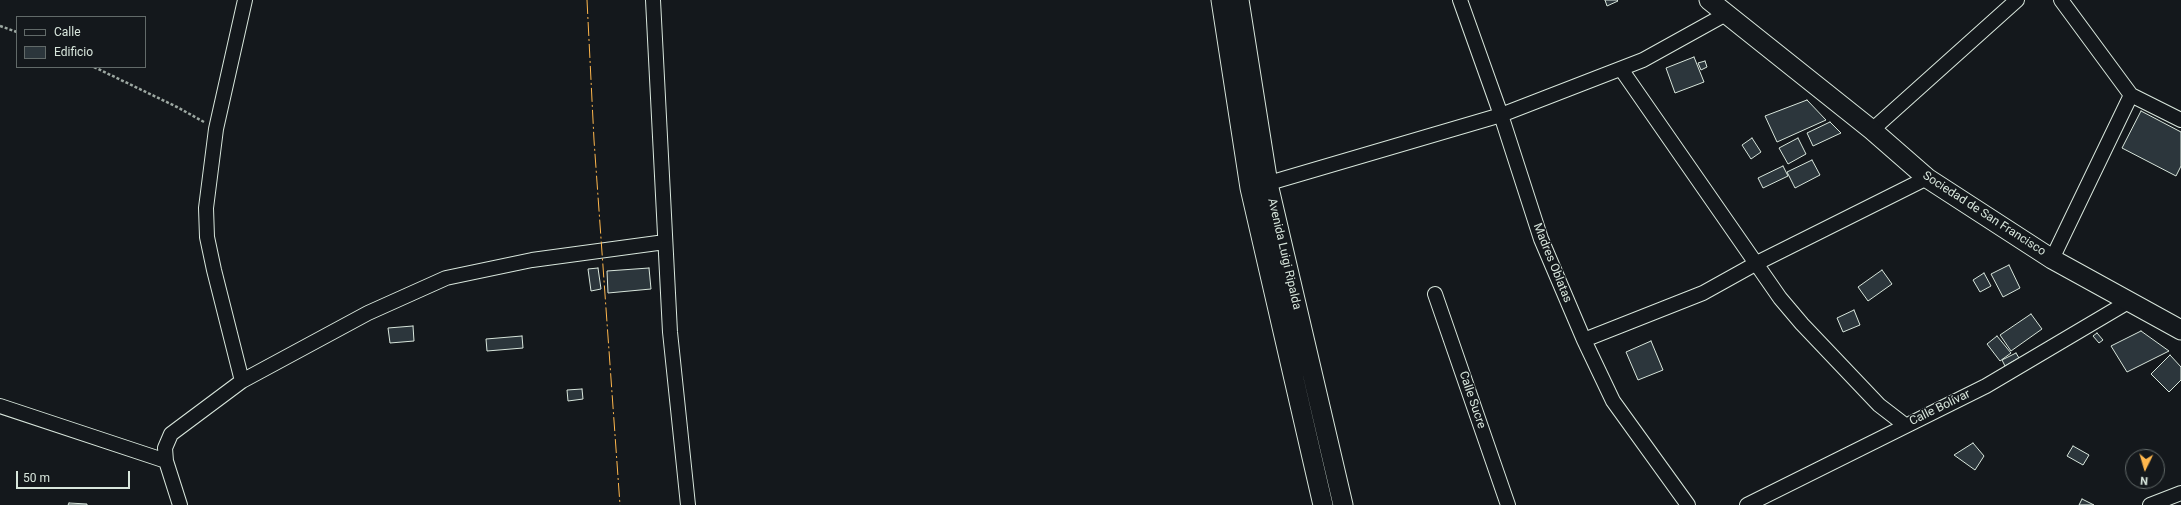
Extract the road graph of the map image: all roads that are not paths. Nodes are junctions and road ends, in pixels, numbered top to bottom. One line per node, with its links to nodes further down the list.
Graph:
1 (245, 0): 25 (street)
2 (653, 0): 18 (street)
3 (1221, 0): 17 (street, Avenida Luigi Ripalda)
4 (1239, 0): 16 (street, Avenida Luigi Ripalda)
5 (1460, 0): 12 (street, Madres Oblatas)
6 (1709, 0): 9 (street, Sociedad de San Francisco)
7 (2017, 0): 14 (street)
8 (2061, 0): 11 (street)
9 (1726, 14): 10 (street); 14 (street, Sociedad de San Francisco)
10 (1621, 68): 12 (street); 20 (street)
11 (2131, 95): 13 (street); 19 (street)
12 (1501, 115): 16 (street); 24 (street, Madres Oblatas)
13 (2181, 120)
14 (1872, 130): 15 (street, Sociedad de San Francisco)
15 (1927, 178): 19 (street, Sociedad de San Francisco); 20 (street)
16 (1268, 184): 17 (street); 33 (street, Avenida Luigi Ripalda)
17 (1250, 188): 32 (street, Avenida Luigi Ripalda)
18 (666, 242): 25 (street); 31 (street)
19 (2052, 259): 22 (street, Sociedad de San Francisco)
20 (1757, 264): 24 (street); 27 (street)
21 (1435, 294): 34 (street, Calle Sucre)
22 (2128, 302): 23 (street, Sociedad de San Francisco); 27 (street, Calle Bolívar)
23 (2181, 330)
24 (1584, 340): 35 (street, Madres Oblatas)
25 (242, 381): 28 (street)
26 (0, 406): 28 (street)
27 (1906, 425): 36 (street, Calle Bolívar)
28 (166, 461): 30 (street)
29 (2181, 493): 37 (street)
30 (180, 505)
31 (688, 505)
32 (1323, 505)
33 (1343, 505)
34 (1508, 505)
35 (1688, 505)
36 (1747, 505)
37 (2150, 505)

